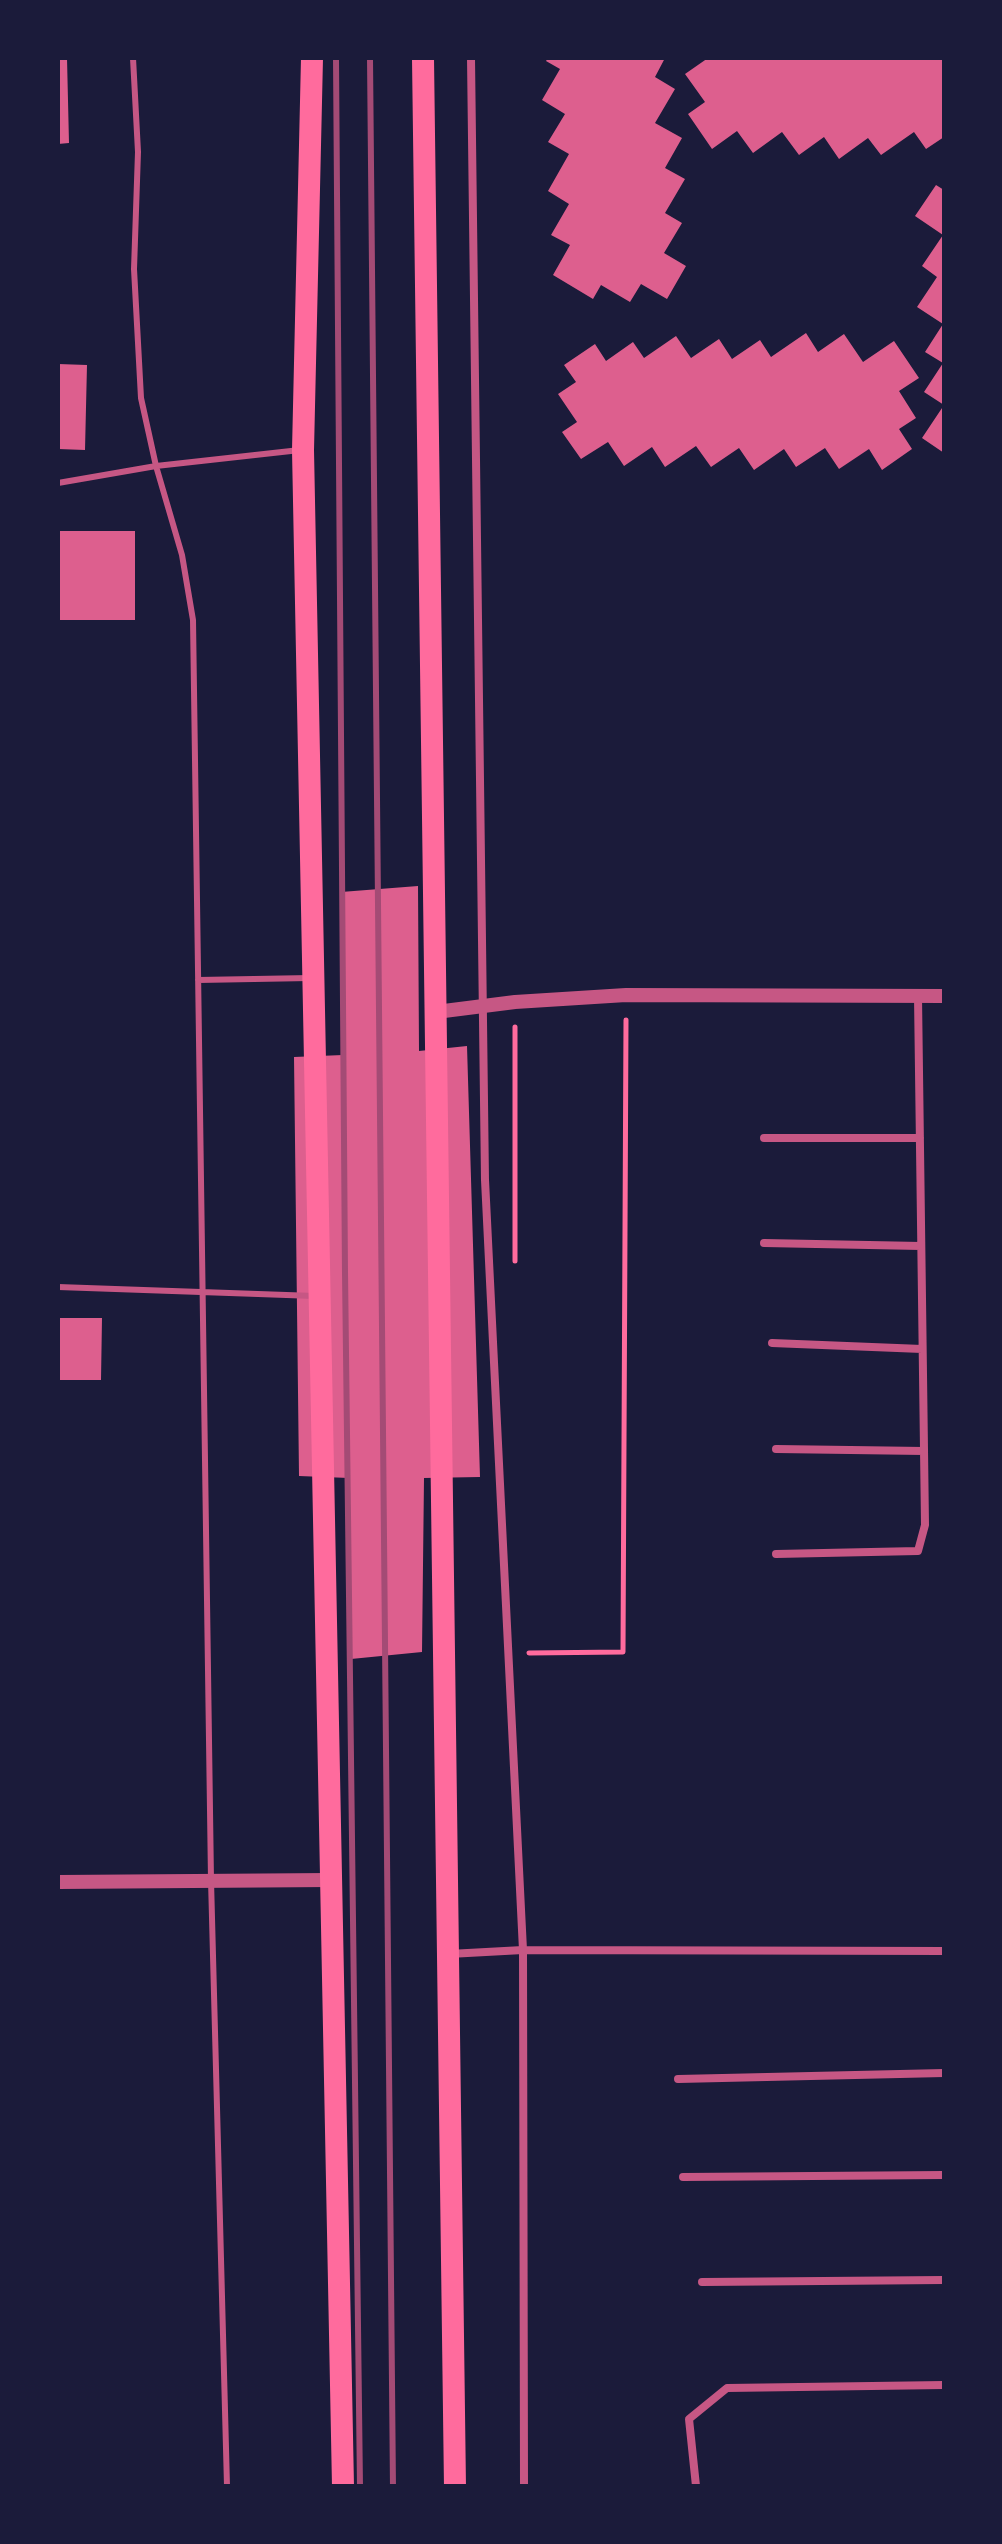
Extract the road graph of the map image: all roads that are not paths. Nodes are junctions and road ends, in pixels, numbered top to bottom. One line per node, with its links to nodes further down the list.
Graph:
1 (133, 58): 6 (lane)
2 (312, 58): 5 (highway)
3 (423, 58): 13 (highway)
4 (471, 58): 12 (street)
5 (303, 450): 6 (lane); 8 (highway)
6 (156, 466): 7 (lane); 9 (lane)
7 (58, 483)
8 (313, 978): 9 (lane); 20 (highway)
9 (198, 980): 19 (lane)
10 (918, 996): 11 (street); 12 (street); 15 (street)
11 (944, 996)
12 (481, 1005): 13 (street); 29 (street)
13 (436, 1012): 31 (highway)
14 (764, 1138): 15 (street)
15 (920, 1138): 17 (street)
16 (764, 1243): 17 (street)
17 (921, 1246): 22 (street)
18 (58, 1287): 19 (lane)
19 (204, 1292): 20 (lane); 26 (lane)
20 (318, 1296): 27 (highway)
21 (772, 1343): 22 (street)
22 (922, 1349): 24 (street)
23 (776, 1449): 24 (street)
24 (924, 1451): 25 (street)
25 (776, 1554)
26 (211, 1880): 27 (street); 28 (street); 39 (lane)
27 (330, 1880): 40 (highway)
28 (58, 1882)
29 (523, 1950): 30 (street); 31 (street); 42 (street)
30 (944, 1951)
31 (448, 1954): 41 (highway)
32 (944, 2073): 33 (street)
33 (678, 2079)
34 (944, 2175): 35 (street)
35 (683, 2177)
36 (944, 2280): 37 (street)
37 (702, 2282)
38 (944, 2385): 43 (street)
39 (227, 2486)
40 (343, 2486)
41 (455, 2486)
42 (524, 2486)
43 (696, 2486)

